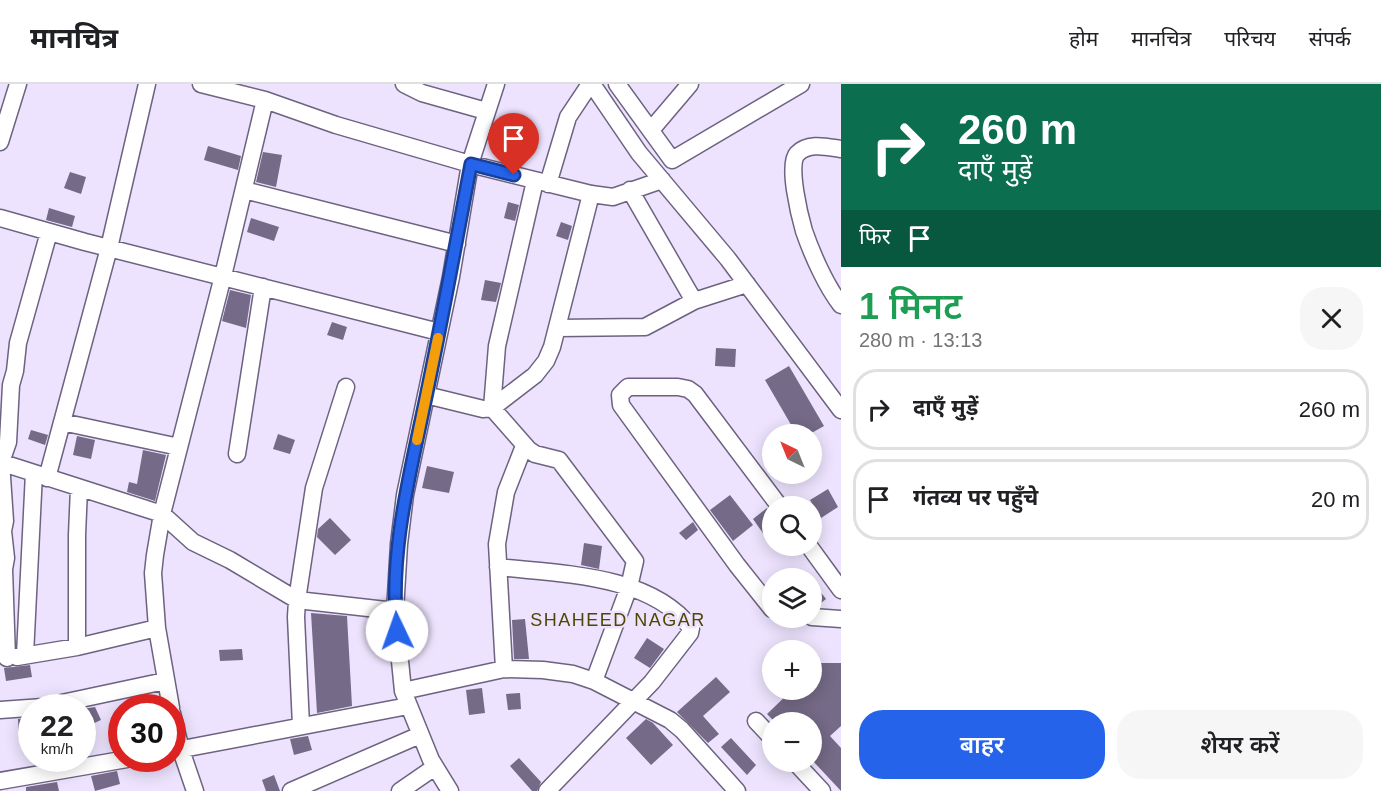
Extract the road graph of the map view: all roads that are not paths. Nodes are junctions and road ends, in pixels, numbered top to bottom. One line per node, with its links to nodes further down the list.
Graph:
1 (18, 84): 13 (street)
2 (147, 84): 24 (street)
3 (201, 84): 10 (street)
4 (404, 84): 11 (street)
5 (496, 84): 11 (street)
6 (591, 84): 16 (street); 17 (street)
7 (617, 84): 12 (street)
8 (690, 84): 12 (street)
9 (801, 84): 12 (street)
10 (260, 94): 15 (street); 18 (street)
11 (486, 111): 15 (street)
12 (651, 130)
13 (0, 142)
14 (841, 149): 29 (street)
15 (471, 164): 17 (street); 23 (street)
16 (662, 180): 19 (street); 26 (street)
17 (542, 182): 20 (street); 34 (street)
18 (244, 190): 23 (street); 25 (street)
19 (630, 190): 20 (street); 28 (street)
20 (591, 194): 30 (street)
21 (0, 218): 22 (street)
22 (49, 232): 24 (street); 40 (street)
23 (456, 244): 31 (street)
24 (109, 248): 25 (street); 36 (street)
25 (223, 276): 27 (street); 38 (street)
26 (747, 284): 28 (street); 35 (street)
27 (263, 287): 31 (street); 39 (street)
28 (694, 301): 30 (street)
29 (841, 305)
30 (556, 328): 34 (street)
31 (439, 332): 33 (street)
32 (346, 387): 50 (street)
33 (426, 394): 34 (street); 51 (street)
34 (492, 408): 37 (street)
35 (841, 410)
36 (62, 422): 38 (street); 41 (street)
37 (524, 446): 46 (street); 47 (street)
38 (180, 447): 44 (street)
39 (237, 454)
40 (1, 462): 41 (street); 57 (street)
41 (40, 475): 42 (street); 56 (street)
42 (80, 488): 44 (street); 55 (street)
43 (772, 496): 49 (street)
44 (162, 514): 50 (street); 54 (street)
45 (816, 556): 48 (street)
46 (498, 567): 47 (street); 58 (street)
47 (629, 587): 60 (street); 63 (street)
48 (841, 590)
49 (762, 596)
50 (297, 600): 51 (street); 66 (street)
51 (395, 611): 62 (street)
52 (822, 618): 53 (street)
53 (841, 620)
54 (157, 628): 55 (street); 59 (street)
55 (77, 647): 56 (street)
56 (25, 655): 57 (street)
57 (3, 659)
58 (504, 669): 60 (street); 62 (street)
59 (165, 681): 61 (street); 64 (street)
60 (594, 681): 63 (street)
61 (168, 694)
62 (406, 698): 66 (street); 68 (street)
63 (635, 700): 79 (street); 80 (street)
64 (0, 710)
65 (756, 721): 67 (street)
66 (301, 726): 69 (street)
67 (762, 727)
68 (420, 735): 71 (street); 76 (street)
69 (186, 748)
70 (108, 762): 74 (street)
71 (435, 767): 77 (street); 78 (street)
72 (186, 772): 75 (street)
73 (804, 772): 81 (street)
74 (0, 781)
75 (193, 791)
76 (291, 791)
77 (400, 791)
78 (450, 791)
79 (547, 791)
80 (737, 791)
81 (822, 791)

